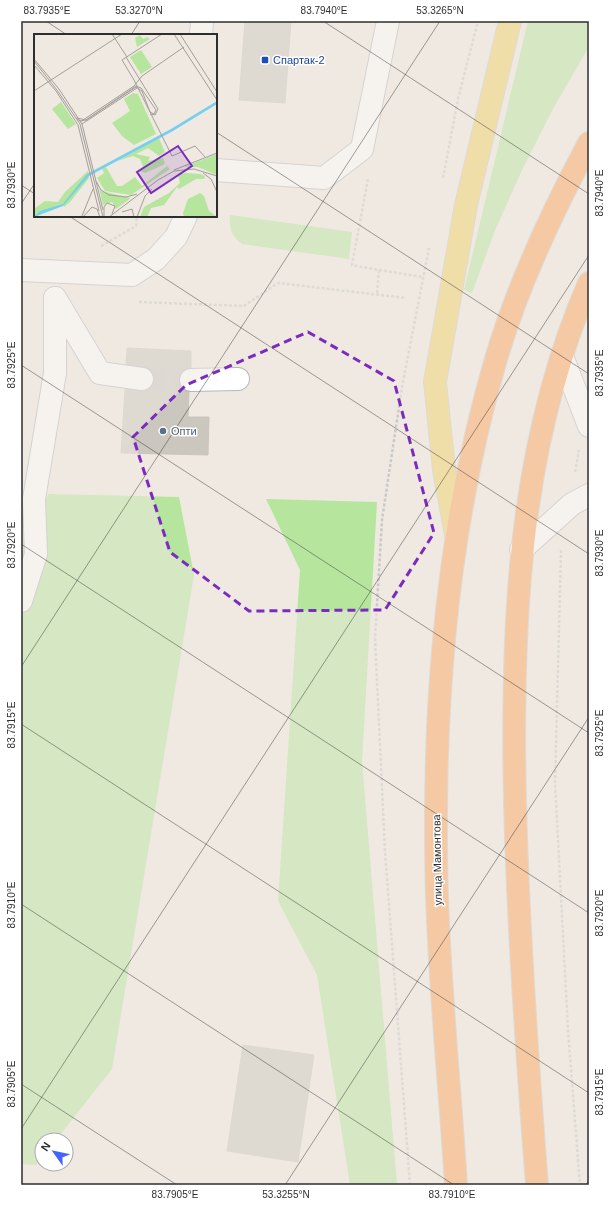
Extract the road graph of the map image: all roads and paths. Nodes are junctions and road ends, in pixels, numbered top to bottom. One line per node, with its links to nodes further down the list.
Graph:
1 (202, 21): 5 (street)
2 (388, 21): 7 (street)
3 (478, 21): 8 (path)
4 (510, 21): 28 (main road)
5 (201, 34)
6 (589, 143): 28 (highway, улица Мамонтова)
7 (217, 170)
8 (441, 184)
9 (137, 217): 11 (path)
10 (186, 217): 15 (street)
11 (100, 246)
12 (429, 246): 16 (path)
13 (21, 270): 15 (street)
14 (379, 270): 16 (path)
15 (46, 272): 18 (street)
16 (423, 277): 33 (path)
17 (589, 283): 21 (highway)
18 (55, 298): 22 (street); 31 (street)
19 (406, 298): 20 (path)
20 (134, 301)
21 (562, 356): 25 (street); 30 (highway)
22 (142, 379)
23 (238, 379): 24 (street)
24 (192, 380)
25 (585, 436): 26 (path)
26 (575, 475)
27 (589, 495): 30 (street)
28 (456, 535): 34 (highway, улица Мамонтова)
29 (562, 547): 37 (path)
30 (521, 550): 32 (highway)
31 (21, 601)
32 (533, 1134): 35 (highway); 36 (highway)
33 (410, 1185)
34 (456, 1185)
35 (537, 1185)
36 (548, 1185)
37 (580, 1185)

